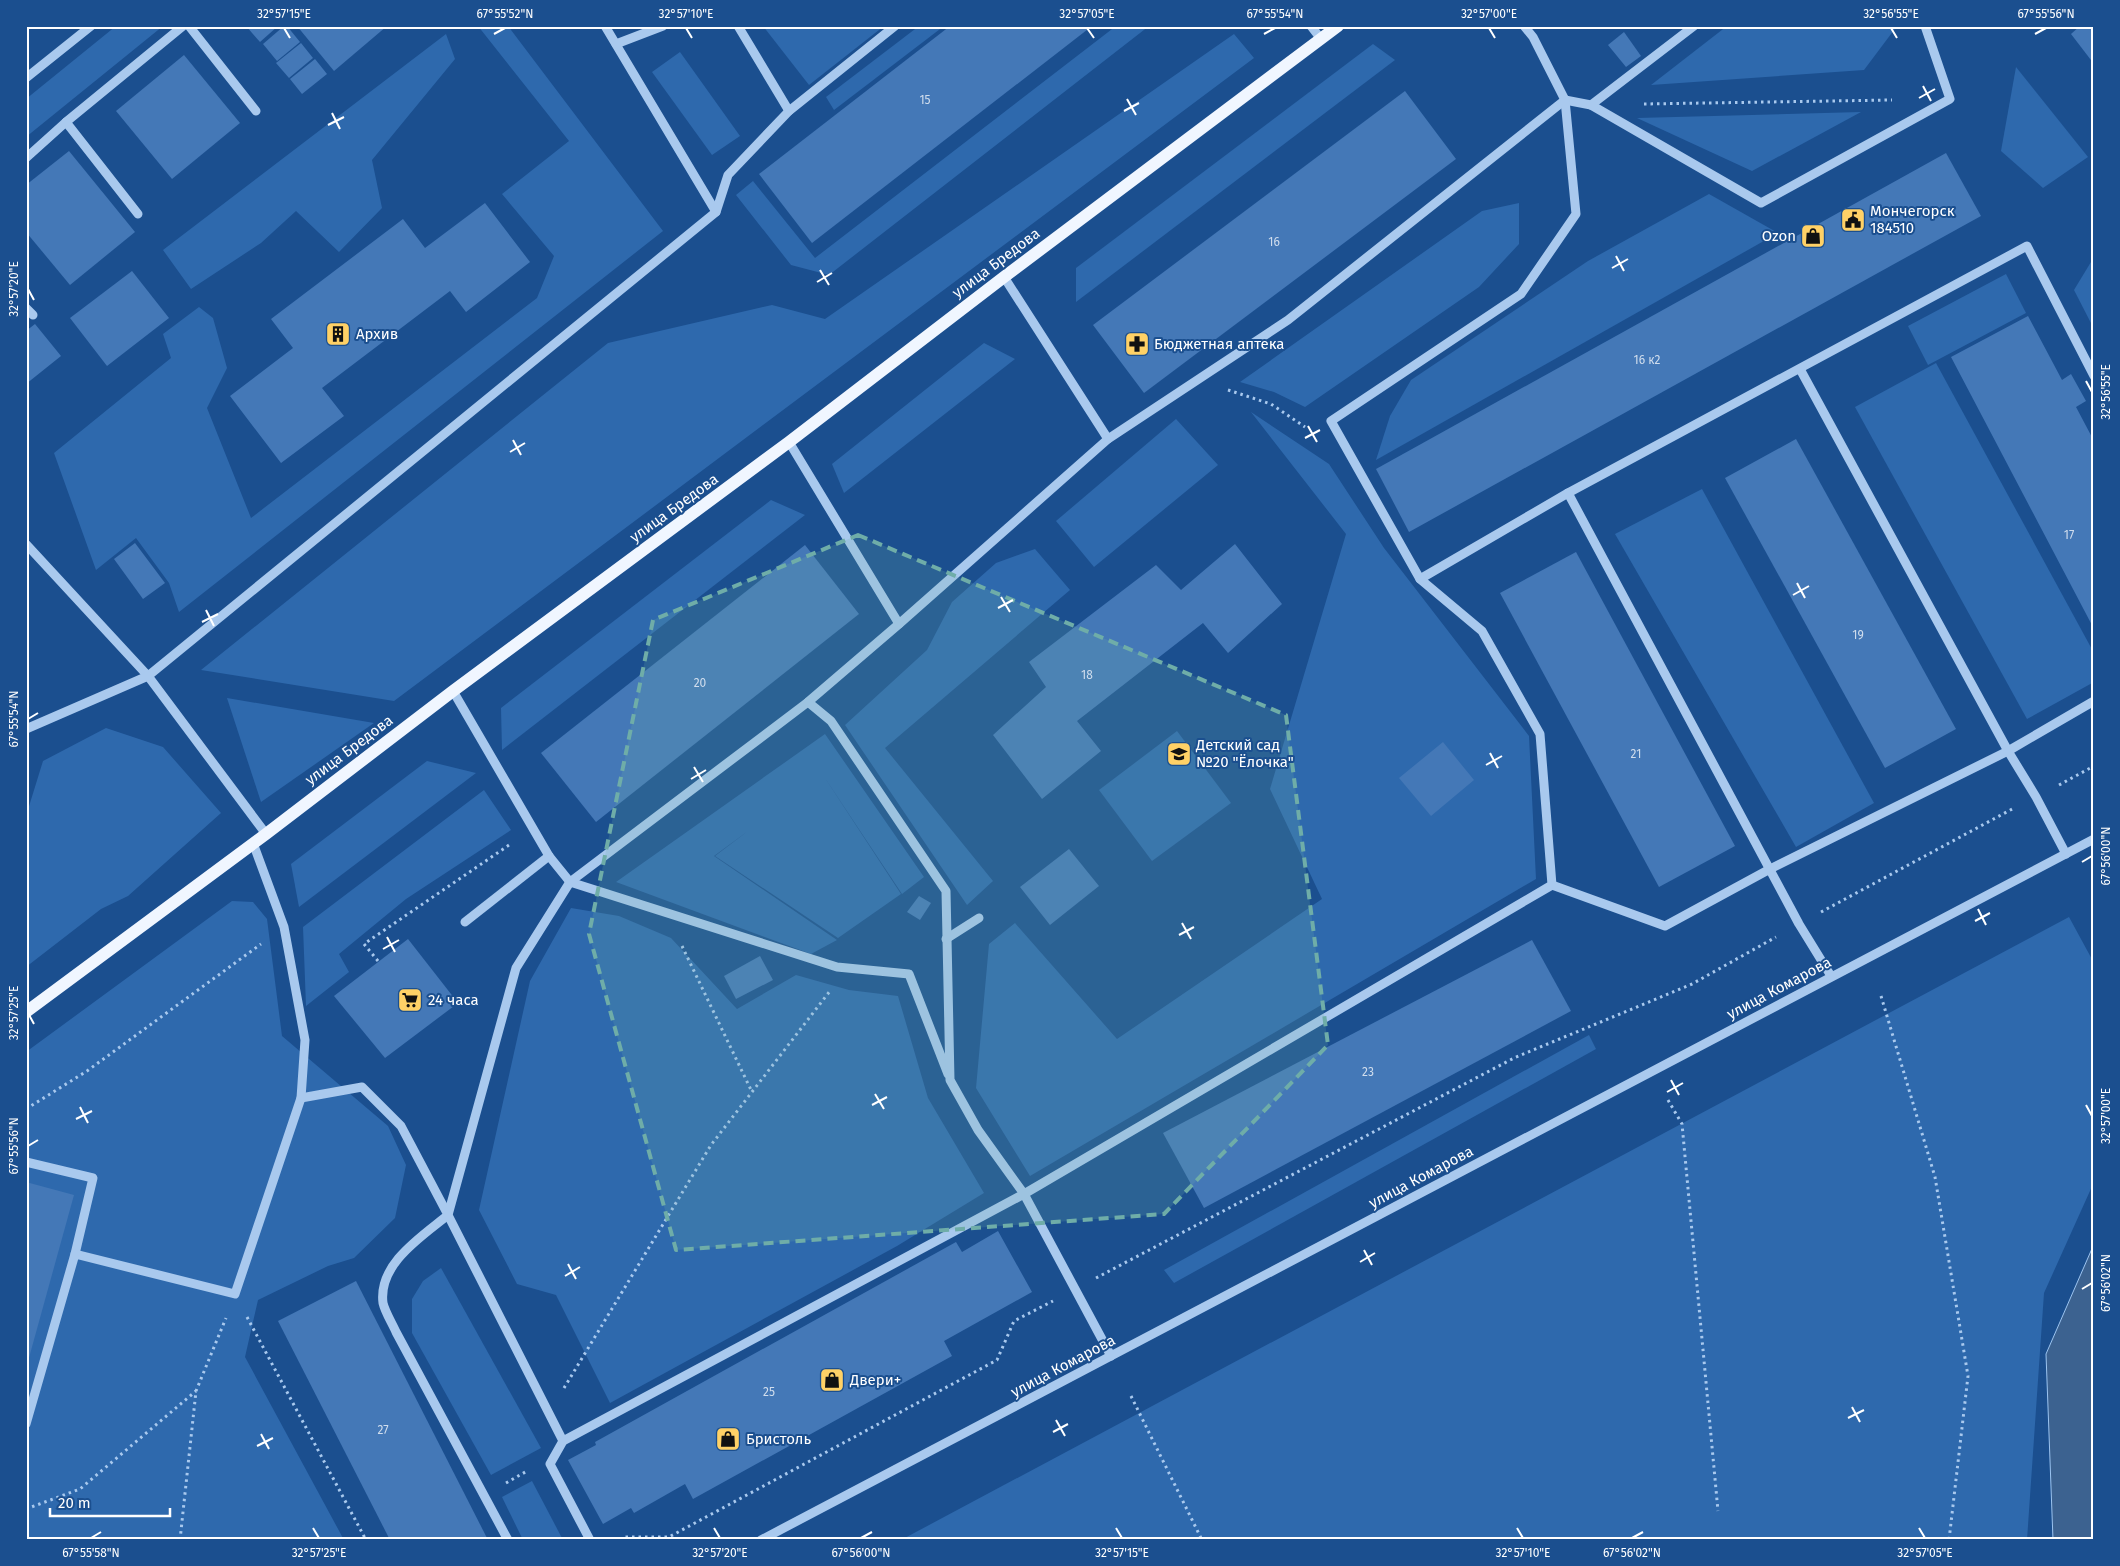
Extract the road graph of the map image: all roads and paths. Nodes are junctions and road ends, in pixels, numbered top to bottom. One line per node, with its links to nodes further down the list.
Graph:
1 (91, 26): 15 (street)
2 (183, 26): 22 (street)
3 (190, 26): 20 (street)
4 (605, 26): 14 (street)
5 (663, 26): 14 (street)
6 (738, 26): 21 (street)
7 (895, 26): 21 (street)
8 (1311, 26): 13 (street)
9 (1338, 26): 13 (main road, улица Бредова)
10 (1524, 26): 16 (street)
11 (1694, 26): 19 (street)
12 (1925, 26): 19 (street)
13 (1321, 39): 26 (main road, улица Бредова)
14 (616, 44): 24 (street)
15 (26, 78)
16 (1565, 100): 19 (street); 29 (street); 35 (street)
17 (1900, 100): 18 (path)
18 (1640, 104)
19 (1590, 105)
20 (256, 111)
21 (789, 111): 24 (street)
22 (66, 122): 23 (street); 25 (street)
23 (26, 158)
24 (716, 212): 37 (street)
25 (138, 214)
26 (1004, 277): 31 (street); 32 (main road, улица Бредова)
27 (1800, 369): 28 (street); 33 (street); 42 (street)
28 (2094, 376)
29 (1198, 380): 30 (path); 31 (street)
30 (1312, 432)
31 (1108, 440): 36 (street)
32 (789, 442): 36 (street); 38 (main road, улица Бредова)
33 (1568, 493): 35 (street); 51 (street)
34 (26, 544): 37 (street)
35 (1420, 579): 53 (street)
36 (899, 624): 40 (street)
37 (148, 676): 41 (street); 46 (street)
38 (453, 691): 45 (street); 46 (main road, улица Бредова)
39 (2094, 701): 42 (street)
40 (808, 702): 52 (street); 59 (street)
41 (26, 729)
42 (2008, 750): 44 (street); 51 (street)
43 (2094, 766): 44 (path)
44 (2036, 796): 49 (street); 57 (path)
45 (533, 828): 50 (street); 60 (path)
46 (266, 834): 48 (main road, улица Бредова)
47 (2094, 839): 49 (street, улица Комарова)
48 (253, 843): 58 (street); 64 (main road, улица Бредова)
49 (2066, 854): 62 (street, улица Комарова)
50 (549, 856): 52 (street); 56 (street)
51 (1770, 869): 53 (street); 57 (street)
52 (570, 882): 54 (street); 72 (street)
53 (1552, 885): 71 (street)
54 (666, 913): 61 (street); 66 (path)
55 (979, 918): 59 (street)
56 (465, 922)
57 (1799, 924): 62 (street); 74 (path)
58 (284, 927): 67 (street); 69 (path)
59 (946, 939): 65 (street)
60 (378, 961)
61 (848, 968): 65 (street); 66 (path)
62 (1830, 976): 76 (street, улица Комарова)
63 (1881, 996): 93 (path)
64 (26, 1012)
65 (950, 1080): 71 (street)
66 (752, 1092): 79 (path)
67 (301, 1098): 72 (street); 75 (street)
68 (1668, 1100): 85 (path)
69 (26, 1109)
70 (26, 1162): 73 (street)
71 (1024, 1194): 74 (street); 81 (street)
72 (448, 1215): 79 (street); 83 (street)
73 (75, 1254): 75 (street); 80 (street)
74 (1075, 1289): 76 (street); 90 (path)
75 (235, 1294): 77 (path); 87 (path)
76 (1112, 1356): 91 (street, улица Комарова)
77 (196, 1391): 84 (path); 86 (path)
78 (1131, 1396): 92 (path)
79 (549, 1413): 81 (street)
80 (26, 1424)
81 (563, 1441): 82 (street)
82 (556, 1455): 83 (path); 89 (street)
83 (484, 1495): 88 (street)
84 (26, 1509)
85 (1718, 1511)
86 (180, 1540)
87 (366, 1540)
88 (508, 1540)
89 (590, 1540)
90 (620, 1540)
91 (761, 1540)
92 (1202, 1540)
93 (1949, 1540)

